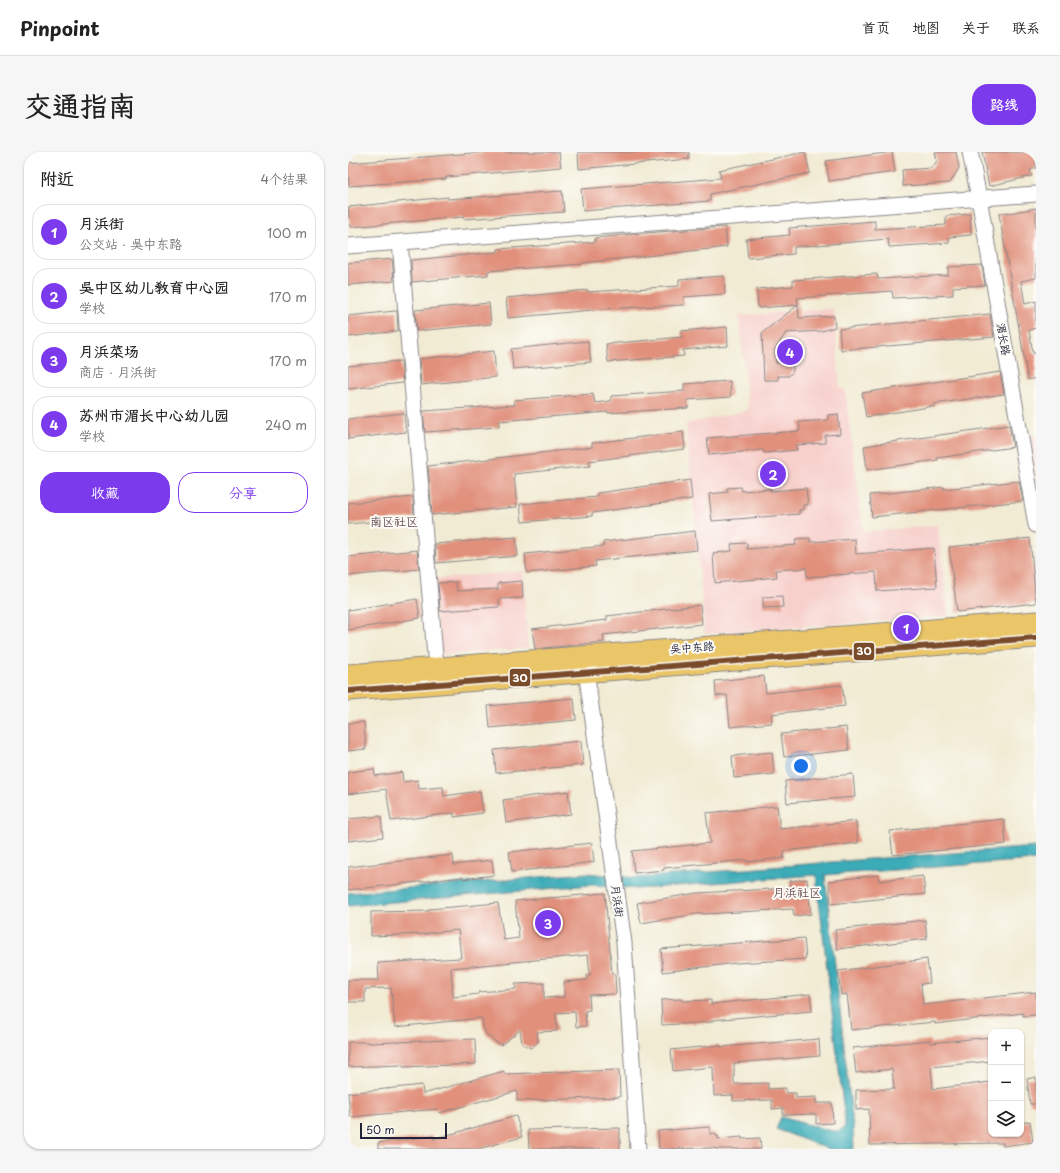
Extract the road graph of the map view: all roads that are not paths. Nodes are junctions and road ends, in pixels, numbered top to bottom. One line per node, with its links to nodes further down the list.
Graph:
1 (970, 152): 3 (street, 湄长路)
2 (1036, 194): 3 (street)
3 (979, 198): 4 (street); 6 (street, 湄长路)
4 (400, 242): 5 (street); 10 (street)
5 (348, 246)
6 (1036, 525)
7 (1036, 621): 9 (main road, 吴中东路)
8 (1036, 638): 9 (main road, 吴中东路)
9 (585, 664): 10 (main road, 吴中东路); 12 (main road, 吴中东路); 13 (street, 月浜街)
10 (436, 667): 11 (main road, 吴中东路)
11 (348, 674)
12 (348, 691)
13 (638, 1149)

